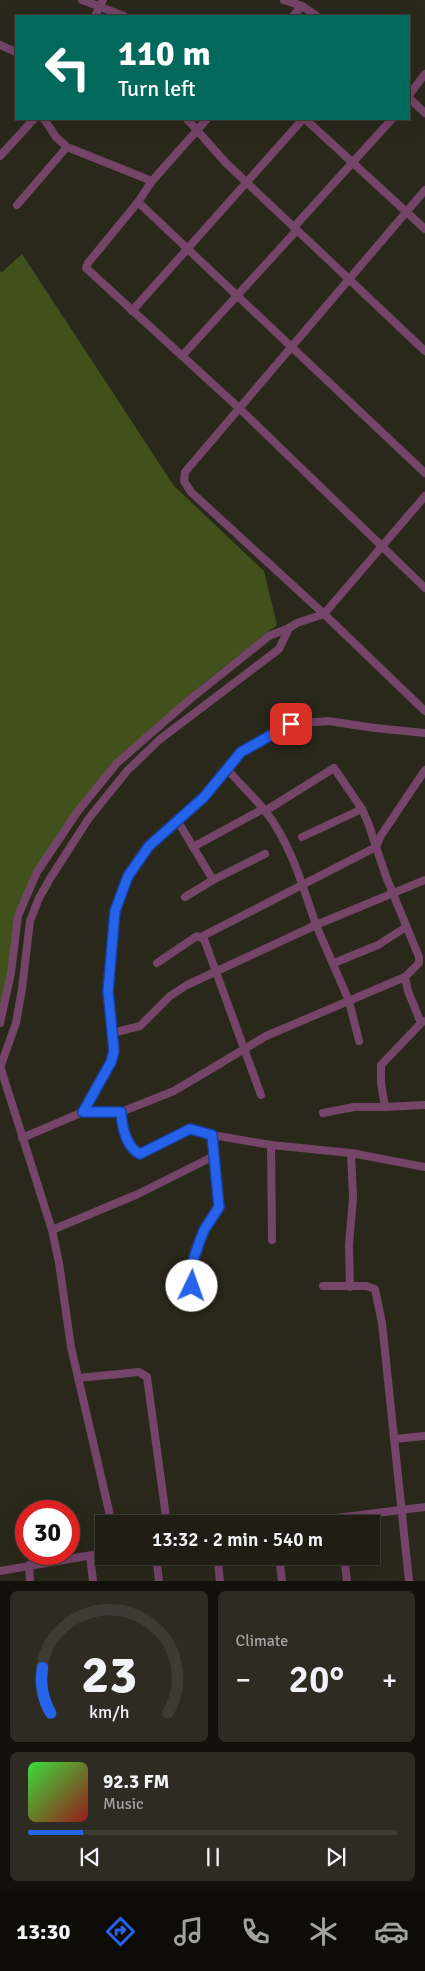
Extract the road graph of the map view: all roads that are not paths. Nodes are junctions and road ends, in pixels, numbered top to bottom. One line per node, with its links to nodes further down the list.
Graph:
1 (82, 0): 3 (street)
2 (284, 0): 4 (street)
3 (101, 4): 5 (street)
4 (302, 6): 6 (street); 7 (street)
5 (122, 15)
6 (294, 15)
7 (316, 15)
8 (0, 46): 9 (street)
9 (15, 52)
10 (425, 74): 11 (street)
11 (410, 96)
12 (410, 99): 13 (street)
13 (425, 113)
14 (33, 120): 23 (street)
15 (45, 120): 22 (street)
16 (188, 120): 21 (street)
17 (206, 120): 21 (street)
18 (303, 120): 26 (street)
19 (305, 120): 24 (street)
20 (391, 120): 24 (street)
21 (197, 130): 25 (street); 26 (street)
22 (67, 147): 25 (street); 29 (street)
23 (0, 156)
24 (352, 164): 30 (street); 31 (street)
25 (152, 181): 28 (street)
26 (247, 182): 31 (street); 33 (street)
27 (425, 190): 30 (street)
28 (138, 202): 33 (street); 36 (street)
29 (17, 205)
30 (407, 212): 32 (street); 34 (street)
31 (296, 229): 34 (street); 35 (street)
32 (425, 229)
33 (187, 249): 35 (street); 36 (street)
34 (348, 279): 37 (street); 38 (street)
35 (238, 296): 37 (street); 39 (street)
36 (132, 311): 39 (street)
37 (291, 347): 40 (street); 41 (street)
38 (425, 351)
39 (182, 356): 40 (street)
40 (239, 408): 43 (street); 45 (street)
41 (425, 473)
42 (425, 496): 43 (street)
43 (382, 546): 44 (street); 45 (street)
44 (425, 588)
45 (324, 614): 46 (street); 47 (street)
46 (289, 628): 72 (street); 76 (street)
47 (425, 712)
48 (425, 733): 49 (street)
49 (227, 769): 52 (street); 53 (street)
50 (425, 770): 56 (street)
51 (362, 808): 52 (street); 54 (street); 56 (street)
52 (264, 810): 55 (street); 60 (street)
53 (178, 820): 55 (street); 73 (street)
54 (302, 837)
55 (192, 847): 58 (street)
56 (376, 847): 60 (street); 61 (street)
57 (265, 854): 58 (street)
58 (212, 880): 62 (street)
59 (425, 880): 61 (street)
60 (302, 886): 63 (street); 65 (street)
61 (393, 894): 63 (street); 64 (street)
62 (185, 897)
63 (316, 925): 67 (street); 68 (street)
64 (406, 927): 67 (street); 69 (street)
65 (201, 937): 66 (street); 68 (street)
66 (157, 963)
67 (334, 963): 70 (street)
68 (215, 971): 73 (street); 75 (street)
69 (405, 977): 70 (street); 71 (street)
70 (349, 1001): 74 (street); 75 (street)
71 (423, 1021): 79 (street)
72 (0, 1023)
73 (112, 1033): 80 (street)
74 (359, 1041)
75 (243, 1049): 77 (street); 81 (street)
76 (0, 1067): 84 (street)
77 (261, 1095)
78 (425, 1105): 79 (street)
79 (385, 1107): 82 (street)
80 (83, 1112): 81 (street); 84 (street)
81 (121, 1112): 83 (street)
82 (323, 1113)
83 (212, 1135): 85 (street); 87 (street)
84 (22, 1138): 89 (street)
85 (271, 1145): 86 (street); 90 (street)
86 (352, 1153): 88 (street); 92 (street)
87 (214, 1156): 89 (street); 93 (street)
88 (425, 1167)
89 (52, 1230): 94 (street)
90 (272, 1240)
91 (323, 1286): 92 (street)
92 (350, 1287): 96 (street)
93 (194, 1305)
94 (78, 1378): 99 (street); 100 (street)
95 (425, 1436): 96 (street)
96 (394, 1439): 98 (street)
97 (425, 1507): 98 (street)
98 (401, 1510): 101 (street); 116 (street)
99 (110, 1515)
100 (166, 1515)
101 (371, 1515)
102 (95, 1555): 103 (street)
103 (90, 1556): 108 (street); 111 (street)
104 (157, 1565): 112 (street)
105 (218, 1565): 113 (street)
106 (281, 1565): 114 (street)
107 (345, 1565): 115 (street)
108 (29, 1566): 109 (street); 110 (street)
109 (0, 1571)
110 (30, 1581)
111 (93, 1581)
112 (158, 1581)
113 (220, 1581)
114 (282, 1581)
115 (347, 1581)
116 (409, 1581)

